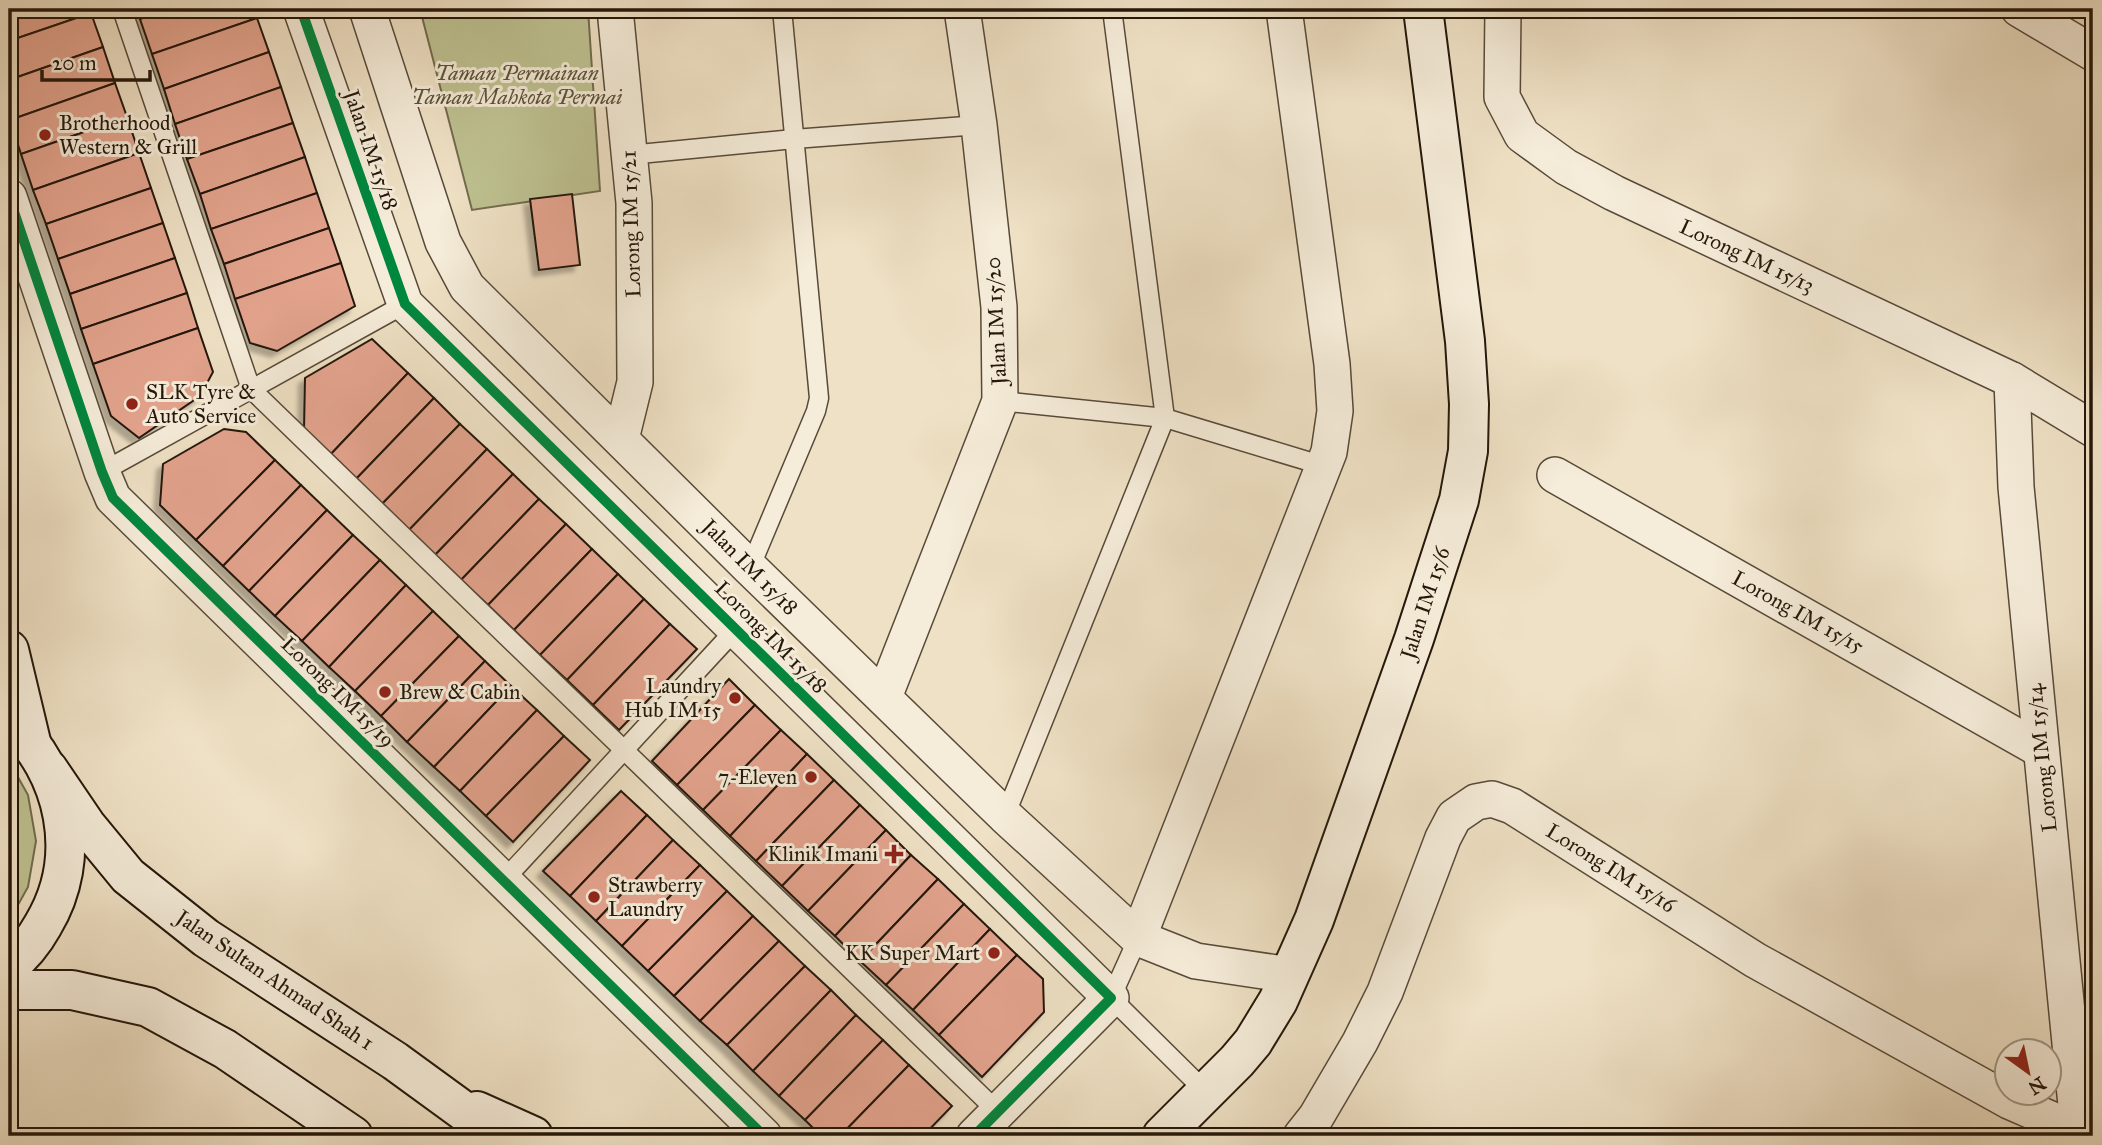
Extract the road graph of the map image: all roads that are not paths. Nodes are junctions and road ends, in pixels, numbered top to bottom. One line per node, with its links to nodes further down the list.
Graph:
1 (122, 9): 19 (lane)
2 (302, 9): 17 (street, Jalan IM 15/18)
3 (367, 9): 23 (street, Jalan IM 15/18)
4 (615, 9): 15 (street, Lorong IM 15/21)
5 (782, 9): 14 (lane)
6 (962, 9): 13 (street, Jalan IM 15/20)
7 (1112, 9): 21 (lane)
8 (1284, 9): 24 (street)
9 (1423, 9): 38 (street, Jalan IM 15/6)
10 (1503, 9): 18 (street, Lorong IM 15/13)
11 (2019, 9): 12 (street)
12 (2093, 53)
13 (978, 125): 14 (lane); 20 (street, Jalan IM 15/20)
14 (794, 139): 15 (lane); 27 (lane)
15 (629, 155): 23 (street, Lorong IM 15/21)
16 (9, 198): 25 (street, Lorong IM 15/19)
17 (405, 304): 19 (lane); 28 (street, Lorong IM 15/18)
18 (2012, 380): 22 (street, Lorong IM 15/13); 33 (street, Lorong IM 15/14)
19 (251, 389): 25 (lane); 32 (lane)
20 (1000, 401): 21 (lane); 30 (street, Jalan IM 15/20)
21 (1165, 418): 24 (lane); 34 (lane)
22 (2093, 429)
23 (621, 439): 27 (street, Jalan IM 15/18)
24 (1324, 466): 36 (street)
25 (102, 472): 35 (street, Lorong IM 15/19)
26 (1555, 475): 33 (street, Lorong IM 15/15)
27 (750, 568): 30 (street, Jalan IM 15/18)
28 (736, 629): 32 (lane); 40 (street, Lorong IM 15/18)
29 (9, 650): 31 (street)
30 (884, 697): 34 (street, Jalan IM 15/18)
31 (29, 744): 37 (street); 42 (street, Jalan Sultan Ahmad Shah 1)
32 (625, 750): 35 (lane); 43 (lane)
33 (2041, 750): 44 (street, Lorong IM 15/14)
34 (1004, 817): 36 (street, Jalan IM 15/18)
35 (503, 881): 48 (street, Lorong IM 15/19)
36 (1138, 938): 38 (street, Jalan IM 15/18); 40 (lane)
37 (9, 966)
38 (1290, 975): 41 (street, Jalan IM 15/6)
39 (9, 990): 45 (street)
40 (1111, 998): 41 (lane); 43 (street)
41 (1206, 1092): 50 (street, Jalan IM 15/6)
42 (441, 1093): 46 (street, Jalan Sultan Ahmad Shah 1); 47 (street)
43 (998, 1112): 49 (street)
44 (2078, 1134): 51 (street, Lorong IM 15/16)
45 (353, 1136)
46 (498, 1136)
47 (533, 1136)
48 (764, 1136)
49 (974, 1136)
50 (1162, 1136)
51 (1301, 1136)

